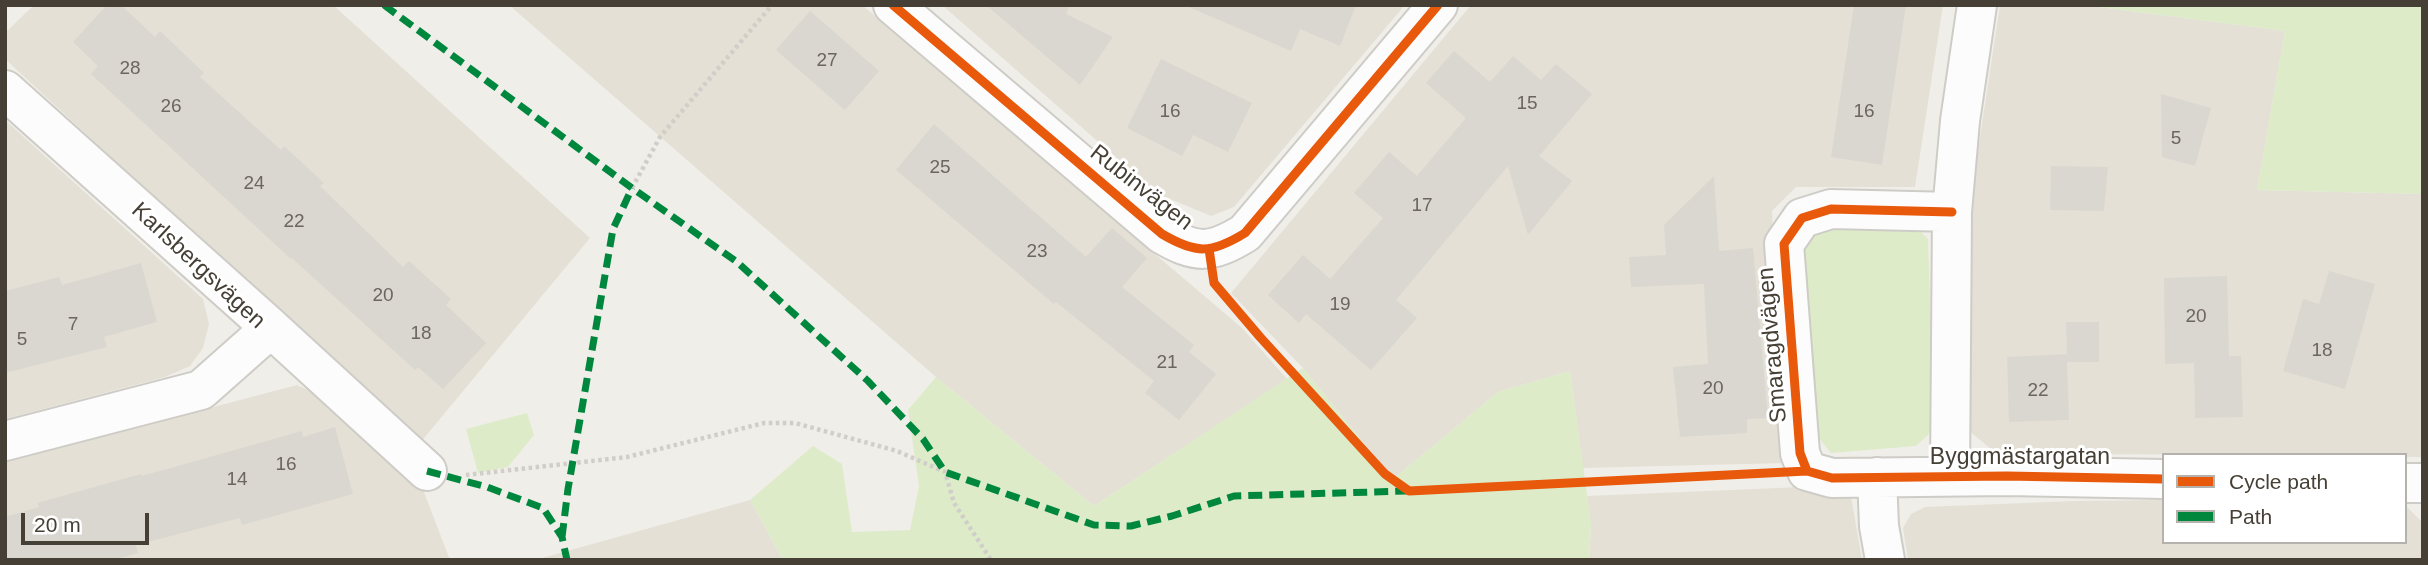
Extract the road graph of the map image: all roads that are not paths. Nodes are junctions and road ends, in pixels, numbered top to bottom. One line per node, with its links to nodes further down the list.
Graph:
1 (893, 5): 2 (street, Rubinvägen)
2 (1438, 5)
3 (1977, 5): 5 (street)
4 (5, 90): 6 (street, Karlsbergsvägen)
5 (1952, 212): 9 (street); 10 (street, Smaragdvägen)
6 (271, 328): 7 (street, Karlsbergsvägen); 8 (street)
7 (5, 441)
8 (427, 471)
9 (1950, 476): 10 (street, Byggmästargatan); 11 (street, Byggmästargatan)
10 (1877, 477): 12 (street)
11 (2162, 479)
12 (1885, 560)

